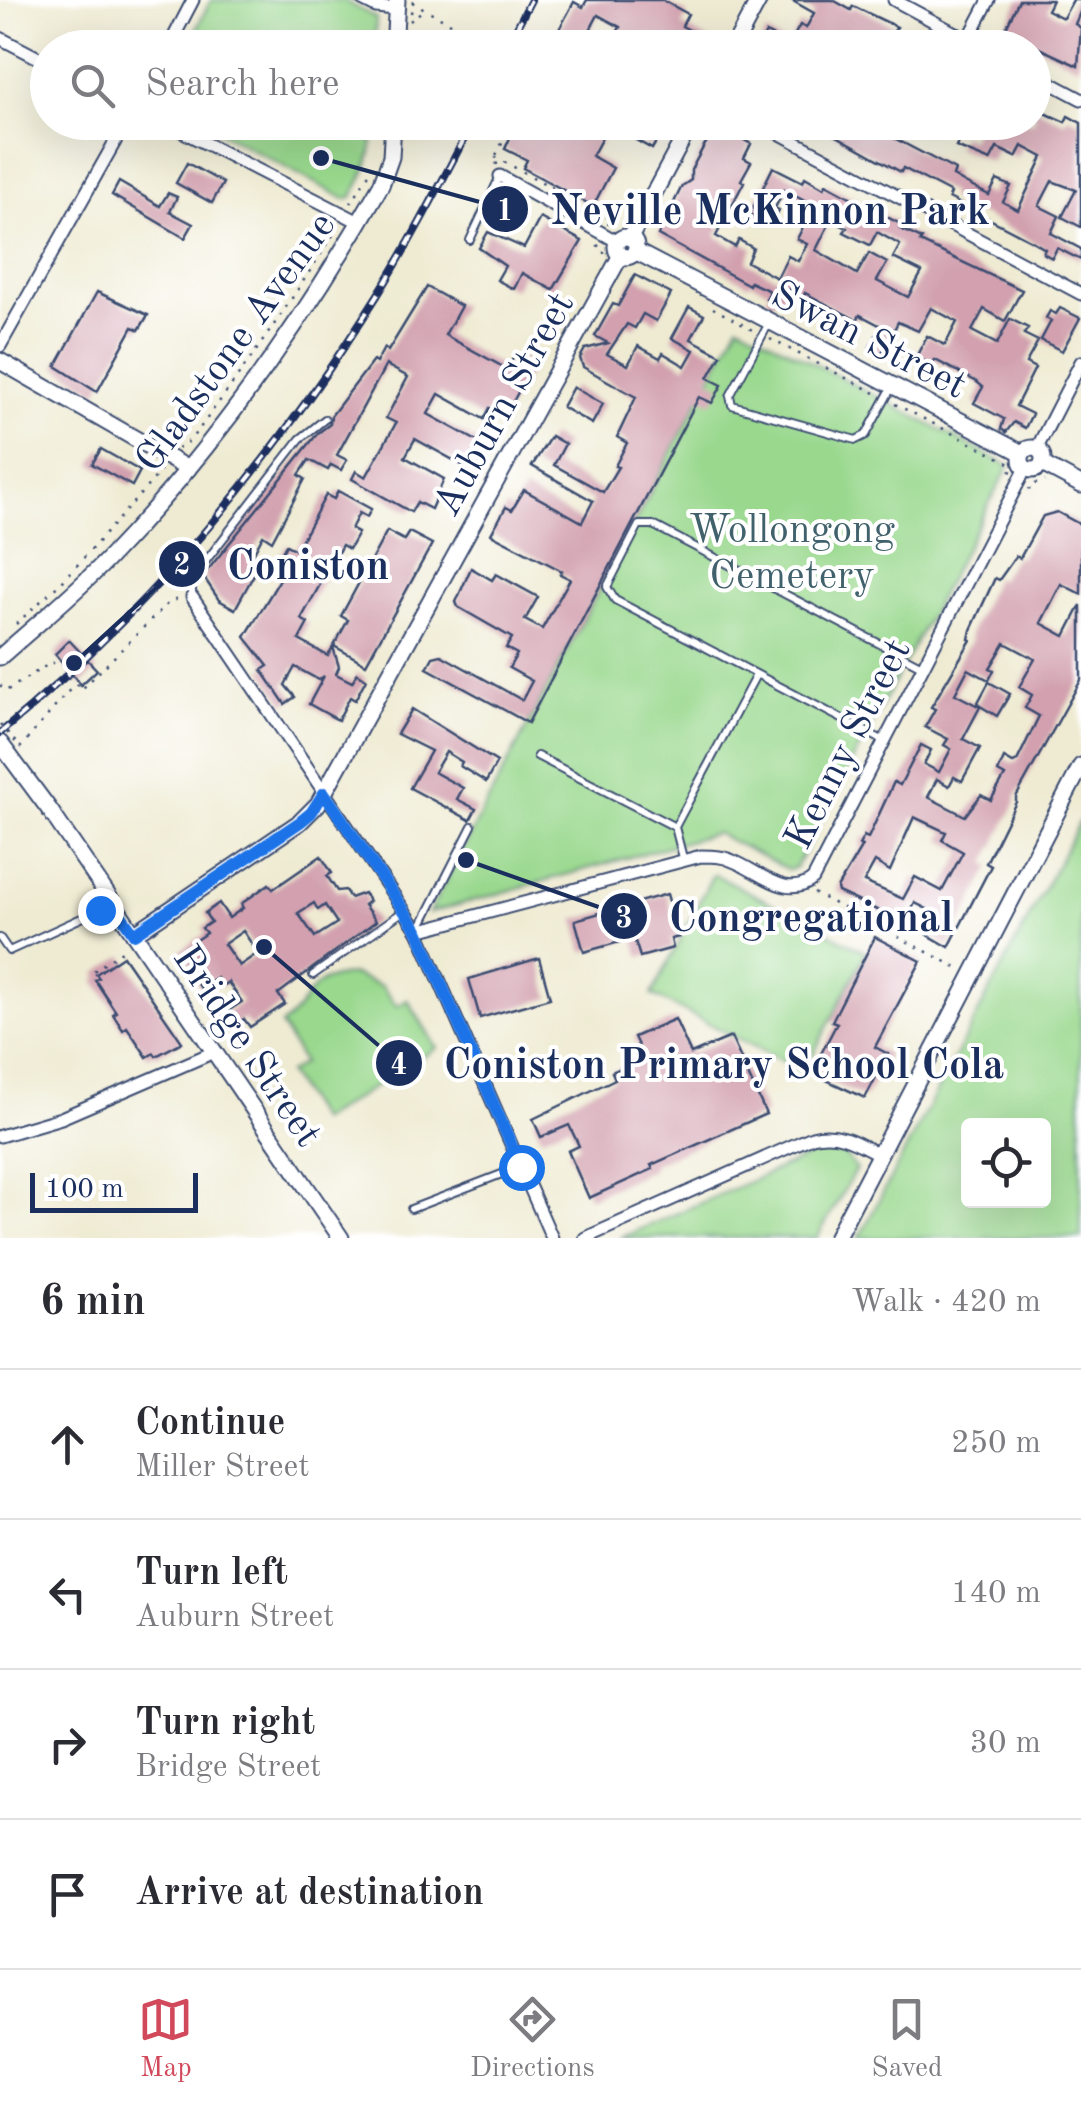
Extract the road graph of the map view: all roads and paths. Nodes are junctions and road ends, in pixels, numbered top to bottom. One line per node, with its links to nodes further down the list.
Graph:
1 (193, 0): 8 (street)
2 (362, 0): 6 (street)
3 (760, 0): 11 (main road)
4 (894, 0): 12 (street)
5 (989, 0): 13 (street)
6 (404, 3): 7 (path); 7 (path); 9 (main road)
7 (426, 9): 10 (path)
8 (177, 30)
9 (398, 30)
10 (465, 30)
11 (743, 30)
12 (950, 30)
13 (973, 30)
14 (0, 38): 15 (street)
15 (30, 54)
16 (1051, 83): 17 (street)
17 (1081, 100)
18 (116, 140): 38 (street)
19 (198, 140): 30 (street)
20 (391, 140): 30 (main road, Gladstone Avenue)
21 (504, 140): 24 (path)
22 (682, 140): 33 (main road, Auburn Street)
23 (792, 140): 35 (street)
24 (495, 157): 26 (path); 29 (path)
25 (371, 170): 27 (path)
26 (500, 176): 31 (lane); 33 (street, Swan Street)
27 (350, 204)
28 (330, 219): 43 (path)
29 (611, 219)
30 (359, 222): 46 (main road, Gladstone Avenue)
31 (470, 240)
32 (597, 244): 34 (path)
33 (626, 246): 37 (main road, Swan Street); 65 (main road, Auburn Street)
34 (603, 259)
35 (1081, 294)
36 (712, 307): 37 (path)
37 (766, 328): 41 (main road, Swan Street); 41 (path); 41 (lane)
38 (0, 346)
39 (0, 362): 46 (main road)
40 (1081, 362): 44 (street, Kenny Street)
41 (889, 392): 44 (main road, Swan Street); 47 (path)
42 (325, 419): 51 (lane)
43 (178, 448)
44 (1032, 458): 49 (main road, Swan Street); 54 (street, Kenny Street)
45 (163, 465): 52 (path, Gladstone Avenue)
46 (188, 468): 53 (main road, Gladstone Avenue)
47 (1007, 478)
48 (1052, 484): 50 (path)
49 (1081, 485)
50 (1032, 490)
51 (192, 597): 58 (path); 65 (street)
52 (13, 627)
53 (0, 657)
54 (922, 666): 56 (lane); 61 (street, Kenny Street)
55 (59, 669): 59 (path)
56 (756, 674): 61 (lane); 67 (lane)
57 (67, 678): 58 (path)
58 (74, 685): 62 (path)
59 (0, 686)
60 (0, 724): 62 (path, bridge)
61 (884, 740): 69 (street, Kenny Street)
62 (12, 748): 70 (main road, Bridge Street)
63 (536, 756): 67 (lane)
64 (1081, 766): 77 (main road)
65 (324, 793): 71 (street); 74 (main road, Auburn Street)
66 (472, 826): 72 (lane)
67 (675, 827): 68 (lane)
68 (684, 858): 69 (street); 72 (street)
69 (805, 886): 77 (path)
70 (113, 904): 73 (lane); 74 (main road, Bridge Street)
71 (406, 910): 72 (street); 76 (lane)
72 (418, 931): 81 (street)
73 (0, 938)
74 (130, 941): 75 (path); 78 (main road, Bridge Street)
75 (94, 971)
76 (314, 975)
77 (973, 976): 80 (main road)
78 (214, 1052): 79 (street); 83 (main road, Bridge Street)
79 (0, 1136)
80 (878, 1154): 85 (street); 86 (main road)
81 (521, 1167): 82 (lane); 84 (street)
82 (411, 1209)
83 (342, 1238)
84 (552, 1238)
85 (585, 1238)
86 (836, 1238)

